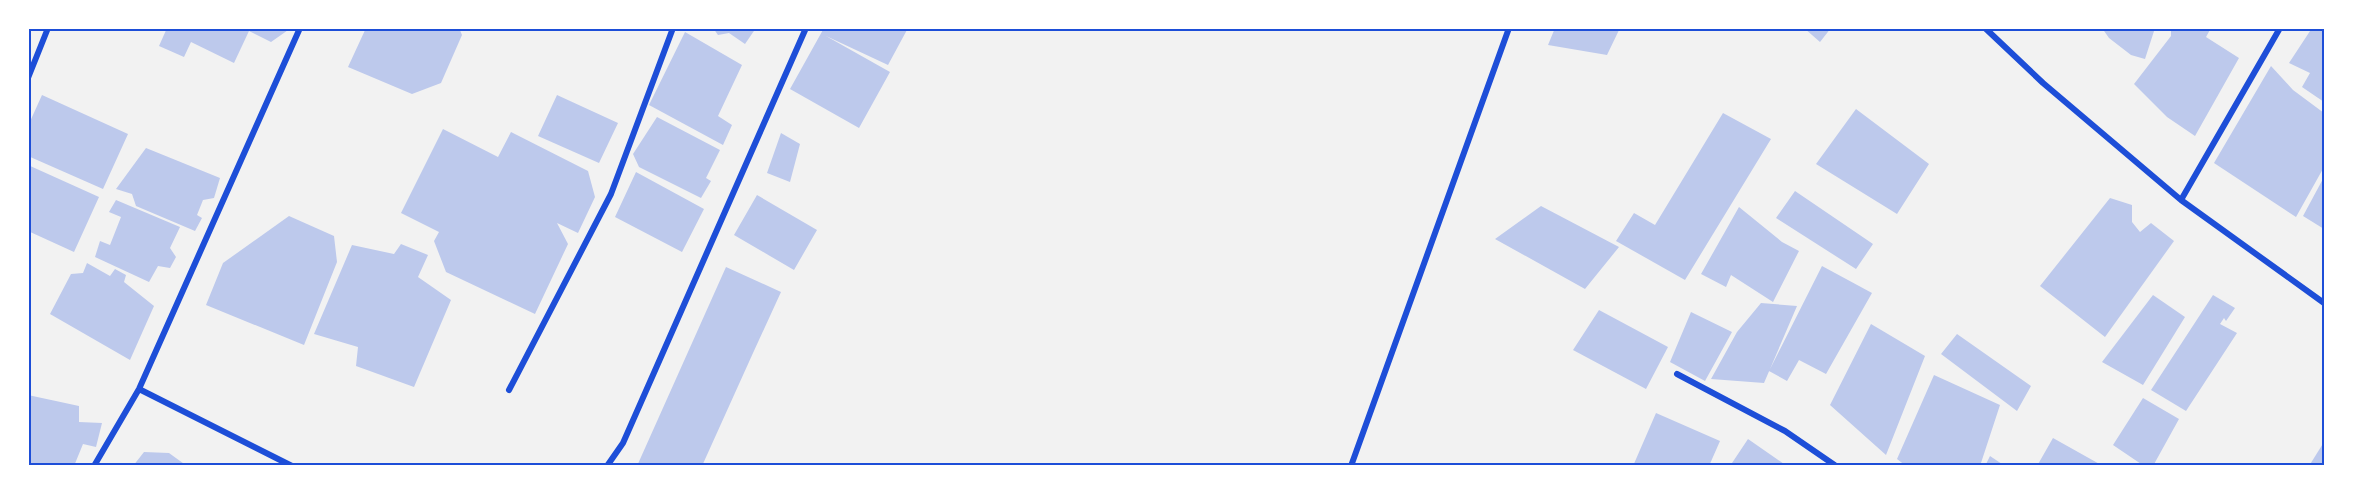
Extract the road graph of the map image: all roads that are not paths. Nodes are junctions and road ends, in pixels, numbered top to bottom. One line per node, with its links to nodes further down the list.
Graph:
1 (48, 28): 8 (street)
2 (300, 28): 12 (street)
3 (673, 28): 13 (street)
4 (806, 28): 16 (street)
5 (1509, 28): 17 (street)
6 (1985, 28): 9 (street)
7 (2280, 28): 9 (street)
8 (28, 78)
9 (2181, 201): 10 (street)
10 (2325, 303)
11 (1677, 374): 18 (street)
12 (139, 389): 14 (street); 15 (street)
13 (509, 390)
14 (94, 465)
15 (292, 465)
16 (607, 465)
17 (1351, 465)
18 (1836, 465)

